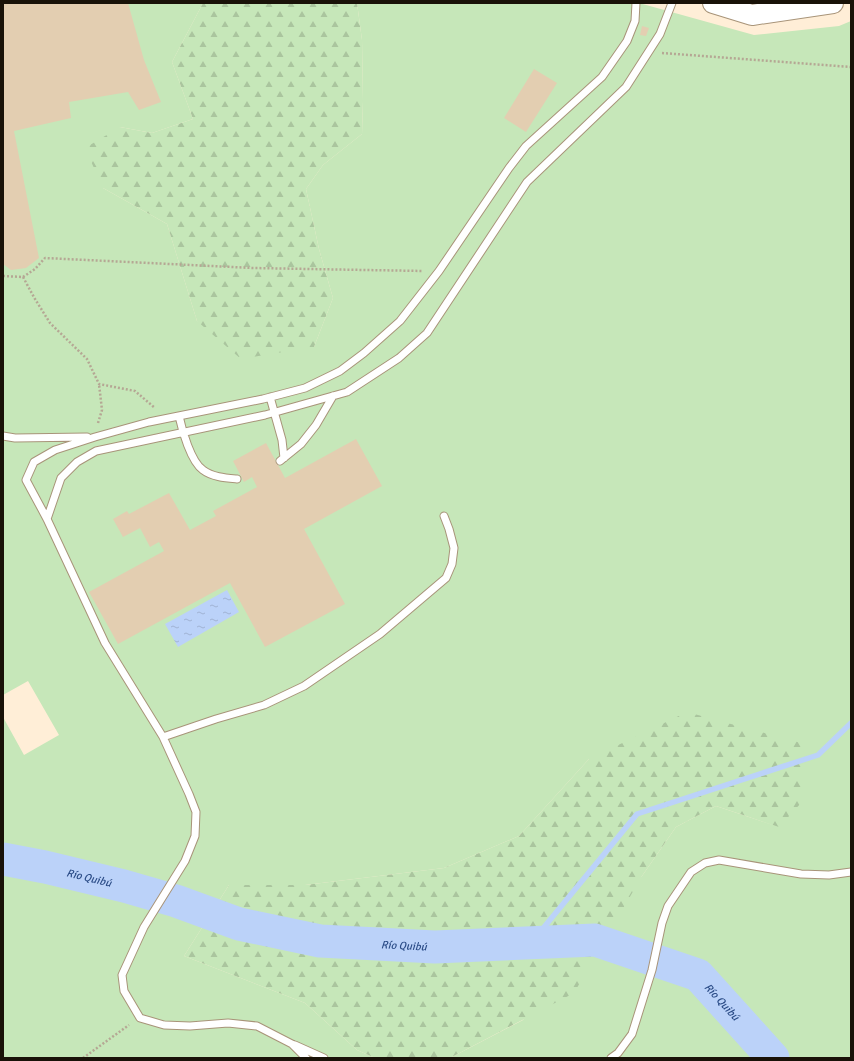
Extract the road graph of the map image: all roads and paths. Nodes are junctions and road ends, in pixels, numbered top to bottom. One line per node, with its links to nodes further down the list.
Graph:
1 (636, 3): 7 (lane)
2 (672, 3): 5 (lane)
3 (713, 3): 4 (main road)
4 (832, 3)
5 (648, 52): 6 (path); 11 (lane)
6 (851, 67)
7 (439, 271): 9 (path); 12 (lane)
8 (3, 276): 9 (path)
9 (23, 276): 10 (path)
10 (99, 384): 15 (path); 18 (path)
11 (333, 396): 13 (lane); 13 (lane)
12 (270, 397): 13 (lane); 14 (lane)
13 (274, 413): 16 (lane)
14 (179, 416): 15 (lane); 16 (lane)
15 (168, 418): 18 (lane)
16 (183, 432): 19 (lane); 21 (lane)
17 (3, 436): 18 (lane)
18 (95, 437): 21 (lane)
19 (237, 479)
20 (444, 516): 22 (lane)
21 (47, 519): 22 (lane)
22 (163, 737): 24 (lane)
23 (851, 872): 29 (lane)
24 (140, 1018): 25 (lane); 26 (path)
25 (292, 1044): 27 (lane); 28 (lane)
26 (83, 1058)
27 (306, 1058)
28 (324, 1058)
29 (611, 1058)

